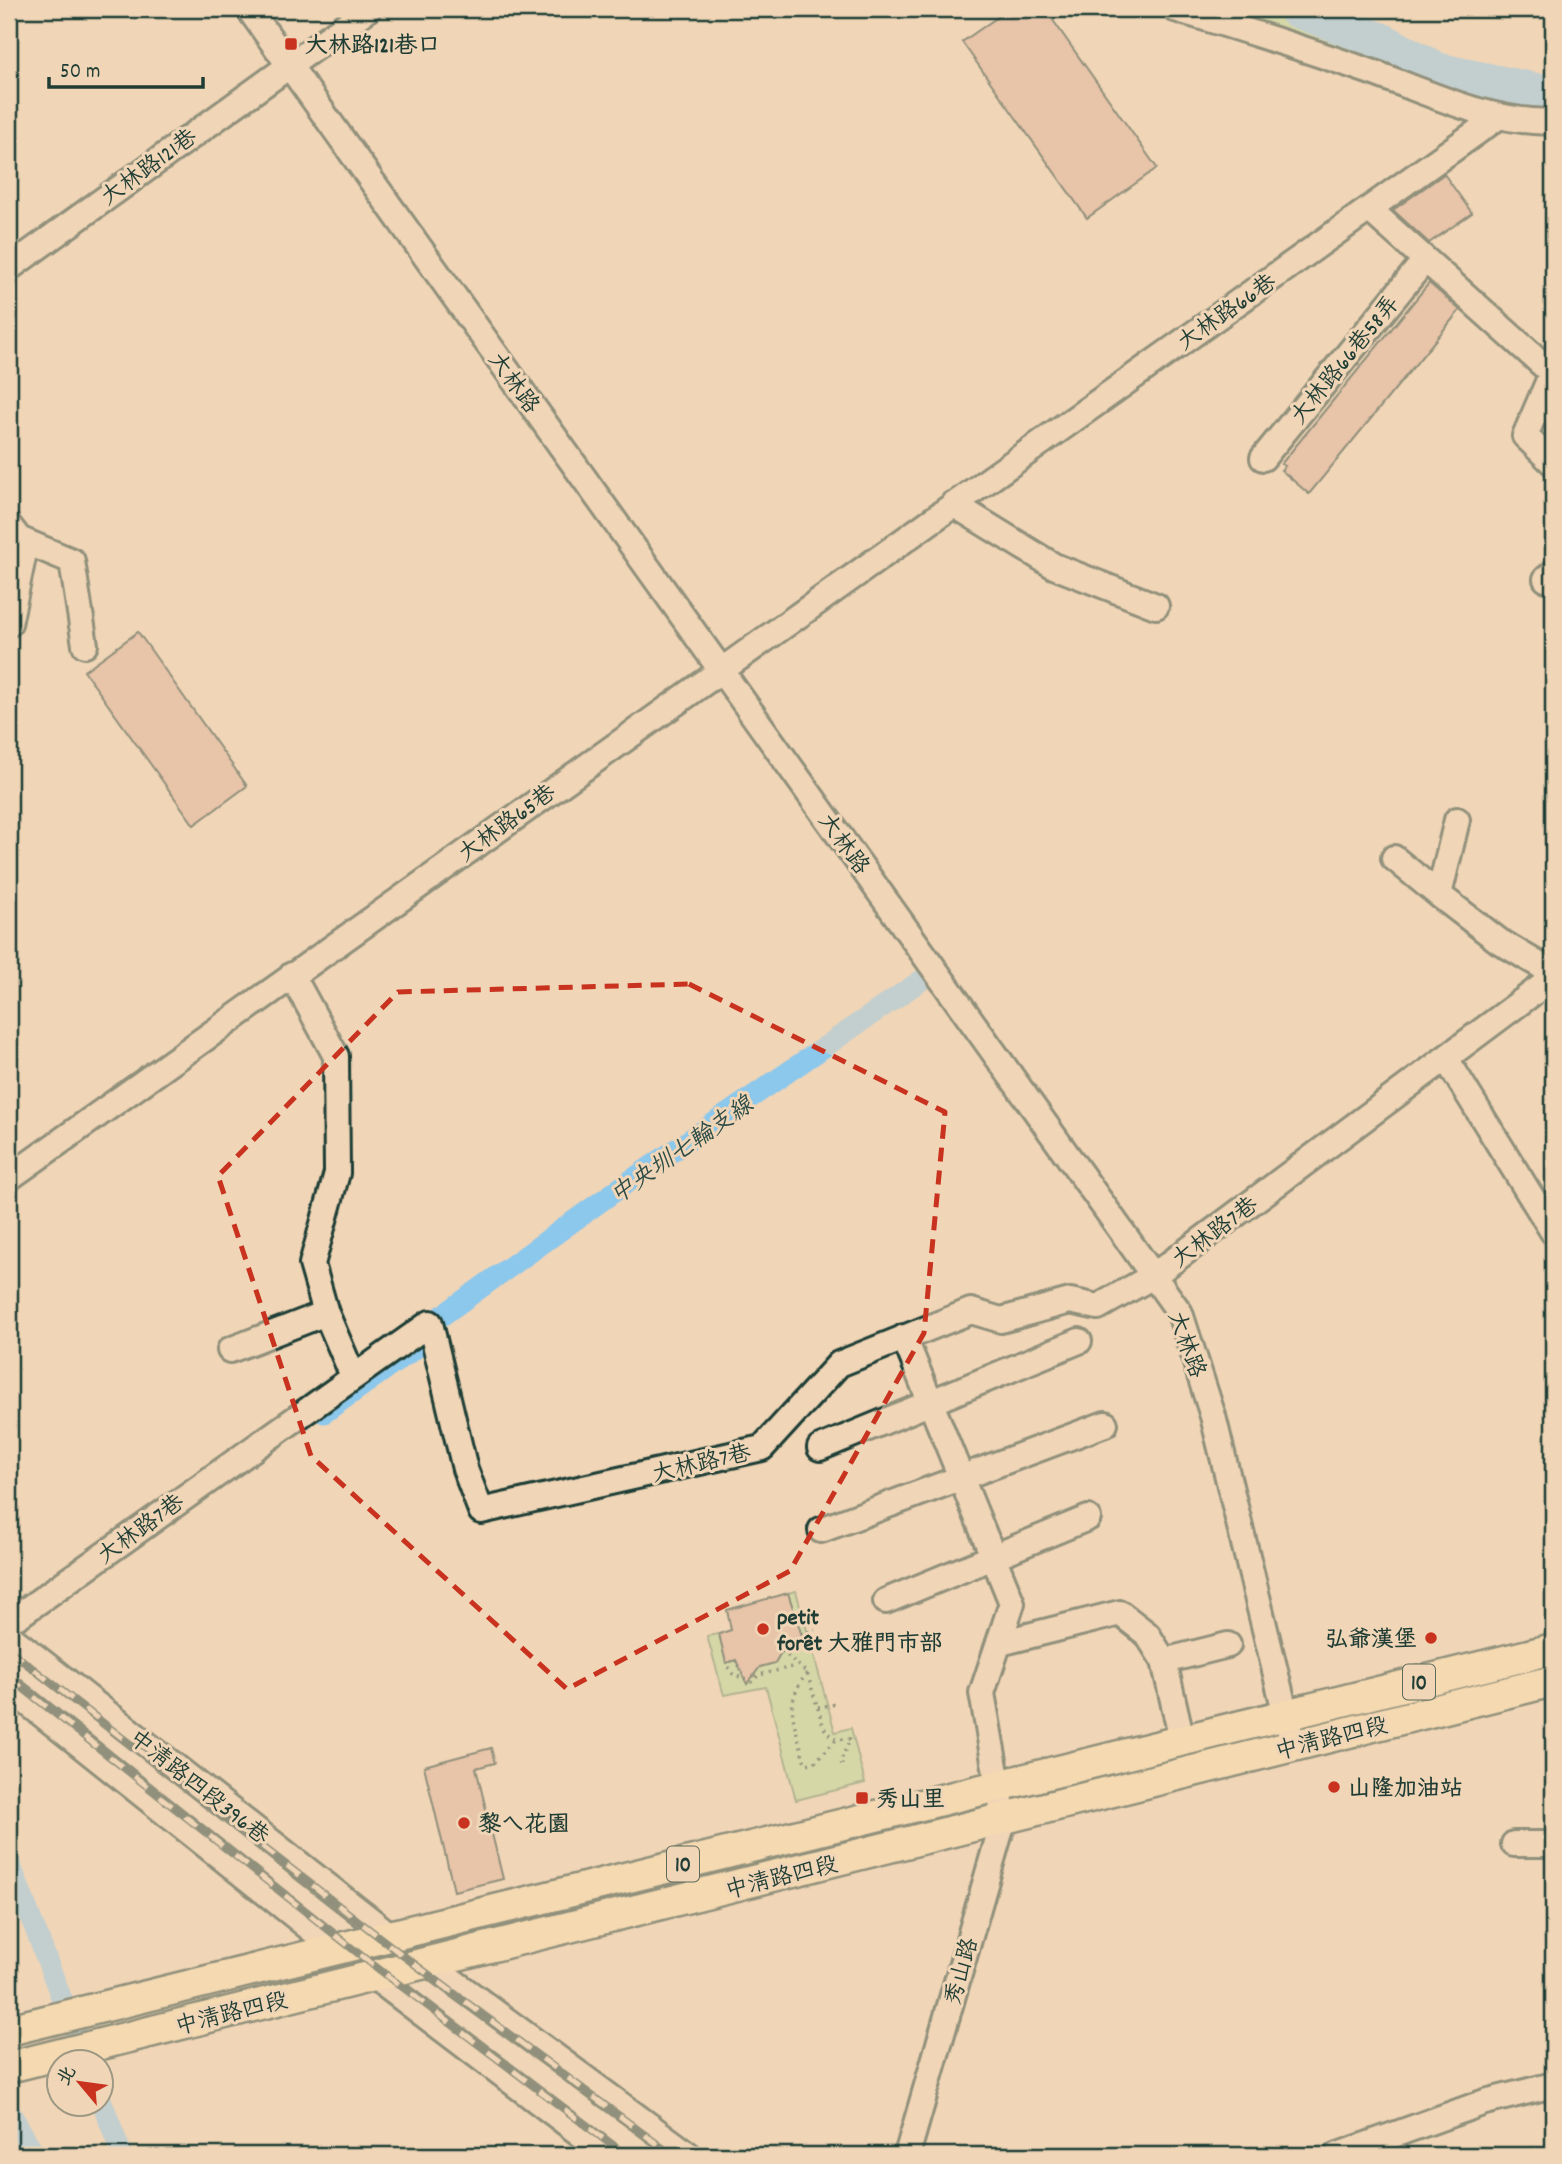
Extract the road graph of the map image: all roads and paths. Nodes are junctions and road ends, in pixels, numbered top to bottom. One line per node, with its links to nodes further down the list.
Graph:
1 (249, 9): 4 (street, 大林路)
2 (369, 9): 4 (street, 大林路121巷)
3 (1175, 9): 5 (street)
4 (288, 65): 9 (street, 大林路121巷); 17 (street, 大林路)
5 (1498, 117): 6 (street); 7 (street, 大林路66巷)
6 (1553, 122)
7 (1369, 209): 8 (street); 12 (street, 大林路66巷)
8 (1425, 260): 10 (street, 大林路66巷58弄); 11 (street)
9 (9, 268)
10 (1263, 458)
11 (1553, 463)
12 (953, 504): 14 (street); 17 (street, 大林路66巷)
13 (16, 552): 15 (street); 16 (street)
14 (1156, 606)
15 (9, 624)
16 (85, 645)
17 (720, 669): 21 (street, 大林路65巷); 26 (street, 大林路)
18 (1457, 820): 20 (street)
19 (1394, 858): 20 (street)
20 (1439, 895): 22 (street)
21 (292, 975): 24 (street, 大林路65巷); 27 (street)
22 (1553, 975): 23 (street, 大林路7巷)
23 (1447, 1060): 25 (street); 26 (street, 大林路7巷)
24 (9, 1178)
25 (1553, 1232)
26 (1153, 1276): 28 (street, 大林路7巷); 55 (street, 大林路)
27 (326, 1312): 30 (street); 31 (street)
28 (904, 1336): 31 (street, 大林路7巷); 32 (street, 秀山路)
29 (1079, 1341): 32 (street)
30 (230, 1350)
31 (353, 1376): 40 (street, 大林路7巷)
32 (931, 1402): 34 (street); 35 (street, 秀山路)
33 (1105, 1424): 35 (street)
34 (820, 1448)
35 (961, 1478): 37 (street); 38 (street, 秀山路)
36 (1088, 1518): 38 (street)
37 (821, 1530)
38 (993, 1557): 39 (street); 43 (street, 秀山路)
39 (886, 1601)
40 (13, 1626): 64 (street, 中清路四段396巷)
41 (815, 1630): 42 (path)
42 (801, 1634)
43 (1000, 1643): 47 (street); 60 (street, 秀山路)
44 (1228, 1645): 47 (street)
45 (1553, 1649): 55 (main road, 中清路四段 / 10)
46 (782, 1651): 48 (path)
47 (1164, 1661): 57 (street)
48 (797, 1665): 49 (path); 50 (path)
49 (728, 1667)
50 (807, 1672): 54 (path); 56 (path)
51 (1553, 1681): 58 (main road, 中清路四段 / 10)
52 (9, 1688): 65 (street, 中清路四段396巷)
53 (836, 1704): 54 (path)
54 (817, 1707): 56 (path)
55 (1285, 1715): 57 (main road, 中清路四段 / 10); 58 (street, 大林路)
56 (836, 1740): 59 (path)
57 (1182, 1740): 60 (main road, 中清路四段 / 10)
58 (1293, 1746): 61 (main road, 中清路四段 / 10)
59 (842, 1766)
60 (998, 1786): 61 (street, 秀山路); 64 (main road, 中清路四段 / 10)
61 (1004, 1818): 66 (main road, 中清路四段 / 10); 73 (street, 秀山路)
62 (1553, 1843): 63 (street)
63 (1514, 1844)
64 (391, 1936): 65 (main road, 中清路四段 / 10)
65 (336, 1949): 68 (main road, 中清路四段 / 10)
66 (427, 1962): 67 (main road, 中清路四段 / 10); 72 (street)
67 (373, 1976): 69 (main road, 中清路四段 / 10); 71 (street)
68 (9, 2031)
69 (9, 2067)
70 (1553, 2085): 74 (street)
71 (608, 2155)
72 (689, 2155)
73 (907, 2155)
74 (1338, 2155)

